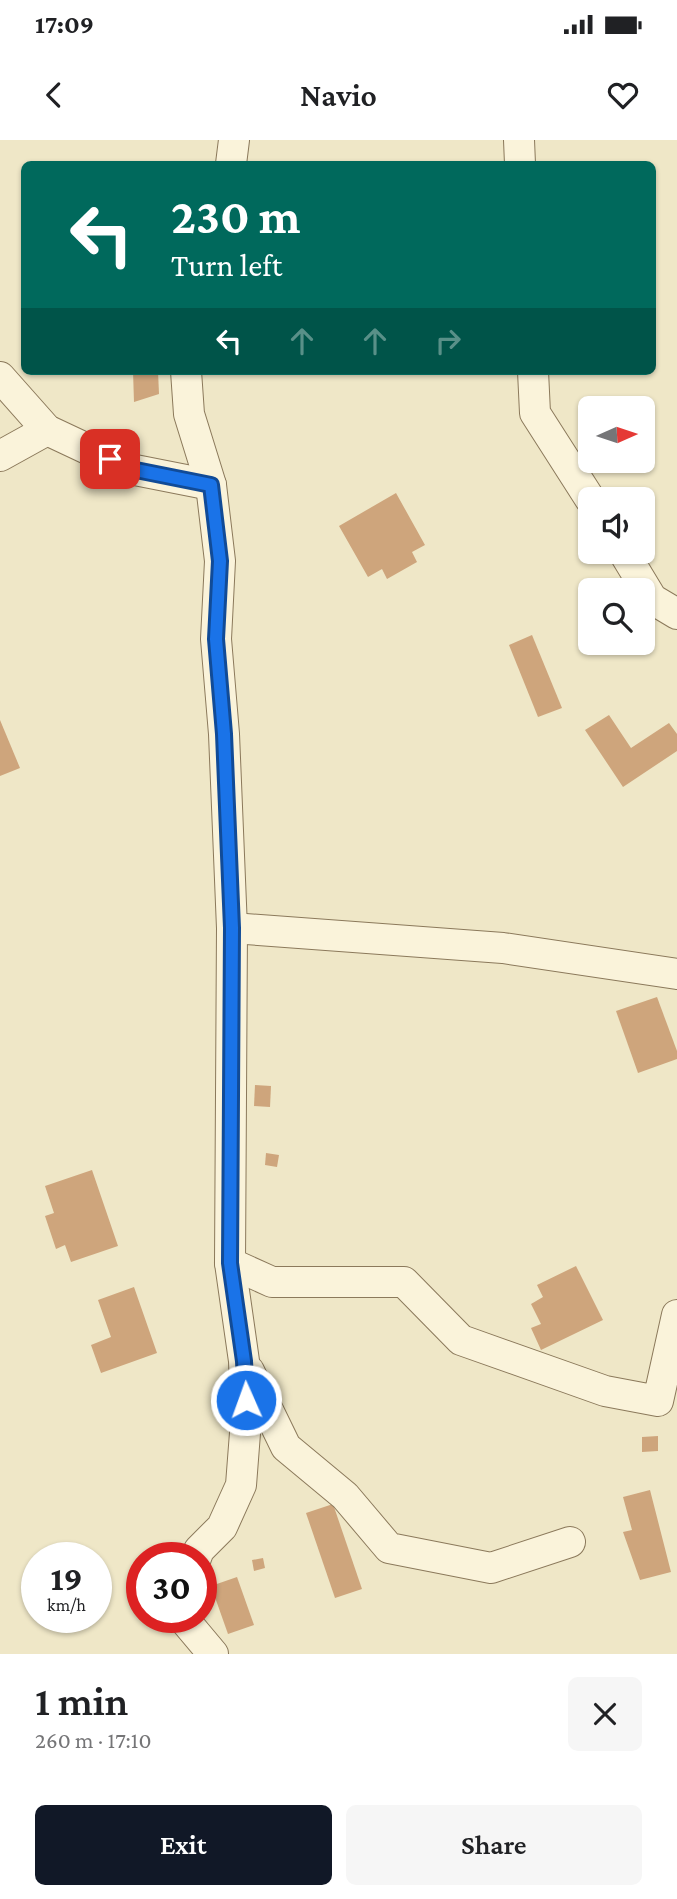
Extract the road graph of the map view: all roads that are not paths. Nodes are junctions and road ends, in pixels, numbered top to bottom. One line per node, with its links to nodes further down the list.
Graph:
1 (234, 140): 3 (street)
2 (519, 140): 4 (street)
3 (231, 161)
4 (520, 161)
5 (187, 375): 10 (street)
6 (533, 375): 11 (street)
7 (0, 377): 8 (street)
8 (47, 430): 9 (street); 10 (street)
9 (0, 456)
10 (211, 485): 14 (street)
11 (582, 487)
12 (630, 564): 13 (street)
13 (677, 614)
14 (232, 928): 15 (street); 16 (street)
15 (677, 974)
16 (230, 1263): 17 (street); 18 (street)
17 (677, 1315)
18 (244, 1361): 19 (street); 20 (street)
19 (207, 1542)
20 (570, 1542)
21 (195, 1633): 22 (street)
22 (213, 1654)

